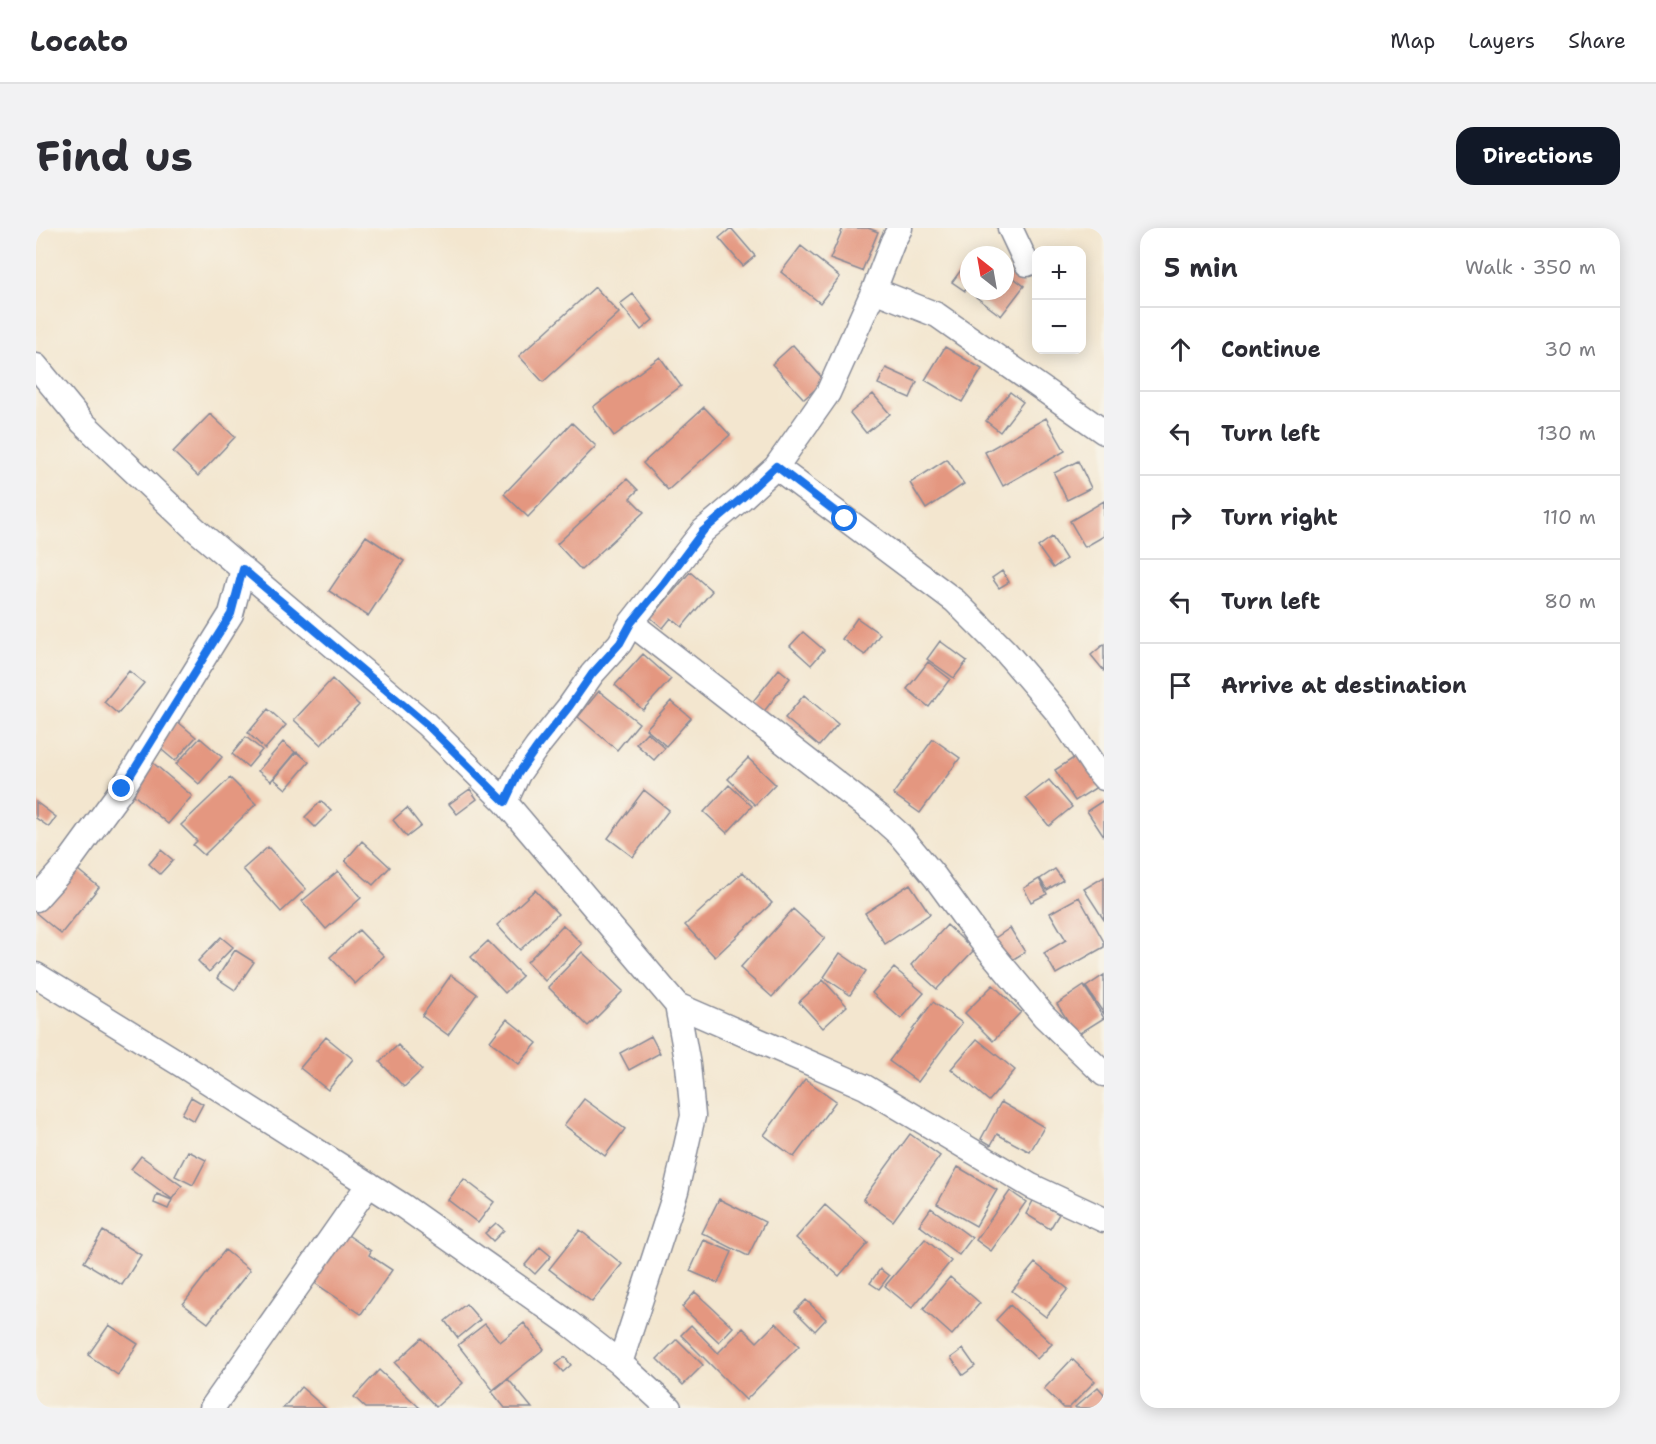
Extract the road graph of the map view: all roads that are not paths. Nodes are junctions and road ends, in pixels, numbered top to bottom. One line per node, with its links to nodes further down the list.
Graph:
1 (1010, 228): 3 (street)
2 (892, 232): 4 (street)
3 (1027, 264)
4 (874, 290): 6 (street); 7 (street)
5 (36, 366): 8 (street)
6 (1104, 432)
7 (776, 466): 9 (street); 10 (street)
8 (243, 569): 11 (street); 12 (street)
9 (631, 623): 11 (street); 15 (street)
10 (1104, 778)
11 (505, 802): 14 (street)
12 (36, 899)
13 (36, 975): 16 (street)
14 (677, 1005): 17 (street); 18 (street)
15 (1104, 1074)
16 (369, 1184): 18 (street); 19 (street)
17 (1104, 1220)
18 (620, 1363): 20 (street)
19 (212, 1408)
20 (669, 1408)

